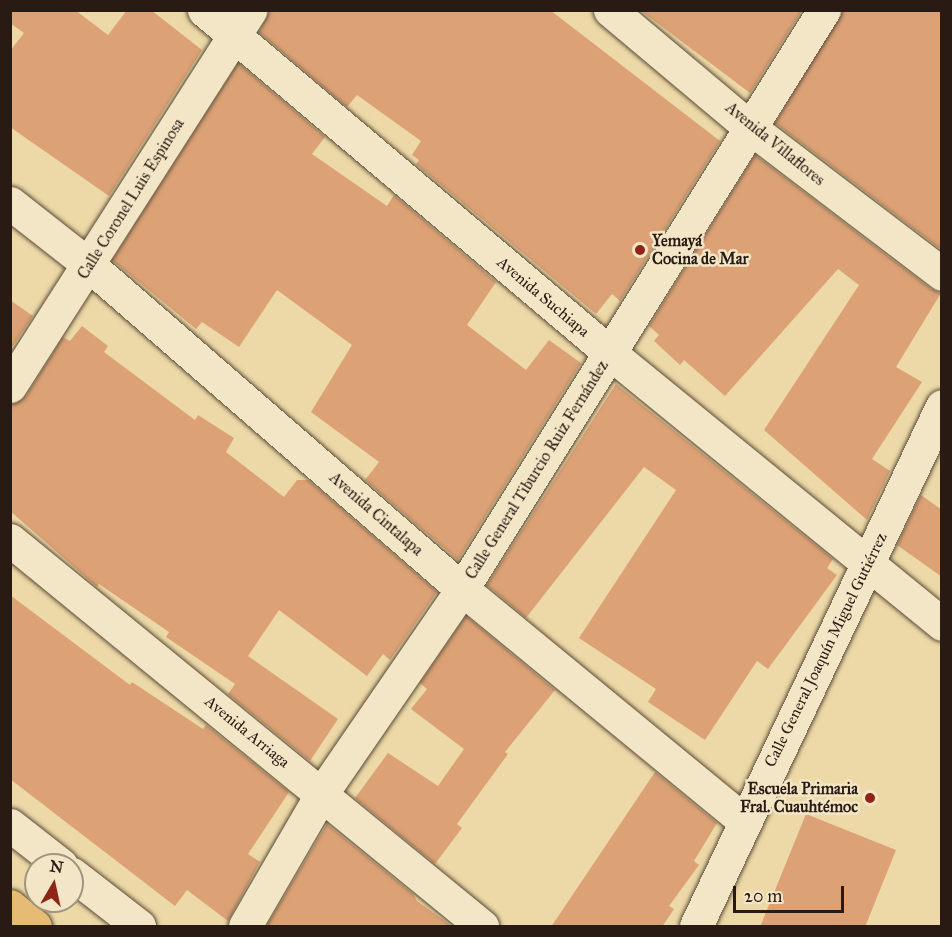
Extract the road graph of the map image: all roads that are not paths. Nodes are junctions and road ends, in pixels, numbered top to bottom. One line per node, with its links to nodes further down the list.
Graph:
1 (204, 10): 4 (street, Avenida Suchiapa)
2 (610, 10): 5 (street, Avenida Villaflores)
3 (824, 10): 5 (street, Calle General Tiburcio Ruiz Fernández)
4 (242, 23): 7 (street, Calle Coronel Luis Espinosa); 9 (street, Avenida Suchiapa)
5 (752, 129): 8 (street, Avenida Villaflores); 9 (street, Calle General Tiburcio Ruiz Fernández)
6 (10, 203): 7 (street, Avenida Cintalapa)
7 (89, 265): 10 (street, Calle Coronel Luis Espinosa); 14 (street, Avenida Cintalapa)
8 (942, 274)
9 (611, 354): 13 (street, Avenida Suchiapa); 14 (street, Calle General Tiburcio Ruiz Fernández)
10 (10, 386)
11 (942, 406): 13 (street, Calle General Joaquín Miguel Gutiérrez)
12 (10, 540): 16 (street, Avenida Arriaga)
13 (868, 563): 15 (street, Avenida Suchiapa); 17 (street, Calle General Joaquín Miguel Gutiérrez)
14 (462, 589): 16 (street, Calle General Tiburcio Ruiz Fernández); 17 (street, Avenida Cintalapa)
15 (942, 624)
16 (322, 793): 24 (street, Calle General Tiburcio Ruiz Fernández); 25 (street, Avenida Arriaga)
17 (744, 821): 26 (street, Calle General Joaquín Miguel Gutiérrez)
18 (10, 825): 19 (street)
19 (46, 853)
20 (84, 883): 23 (street)
21 (10, 906): 22 (highway)
22 (35, 927)
23 (139, 927)
24 (245, 927)
25 (482, 927)
26 (696, 927)

